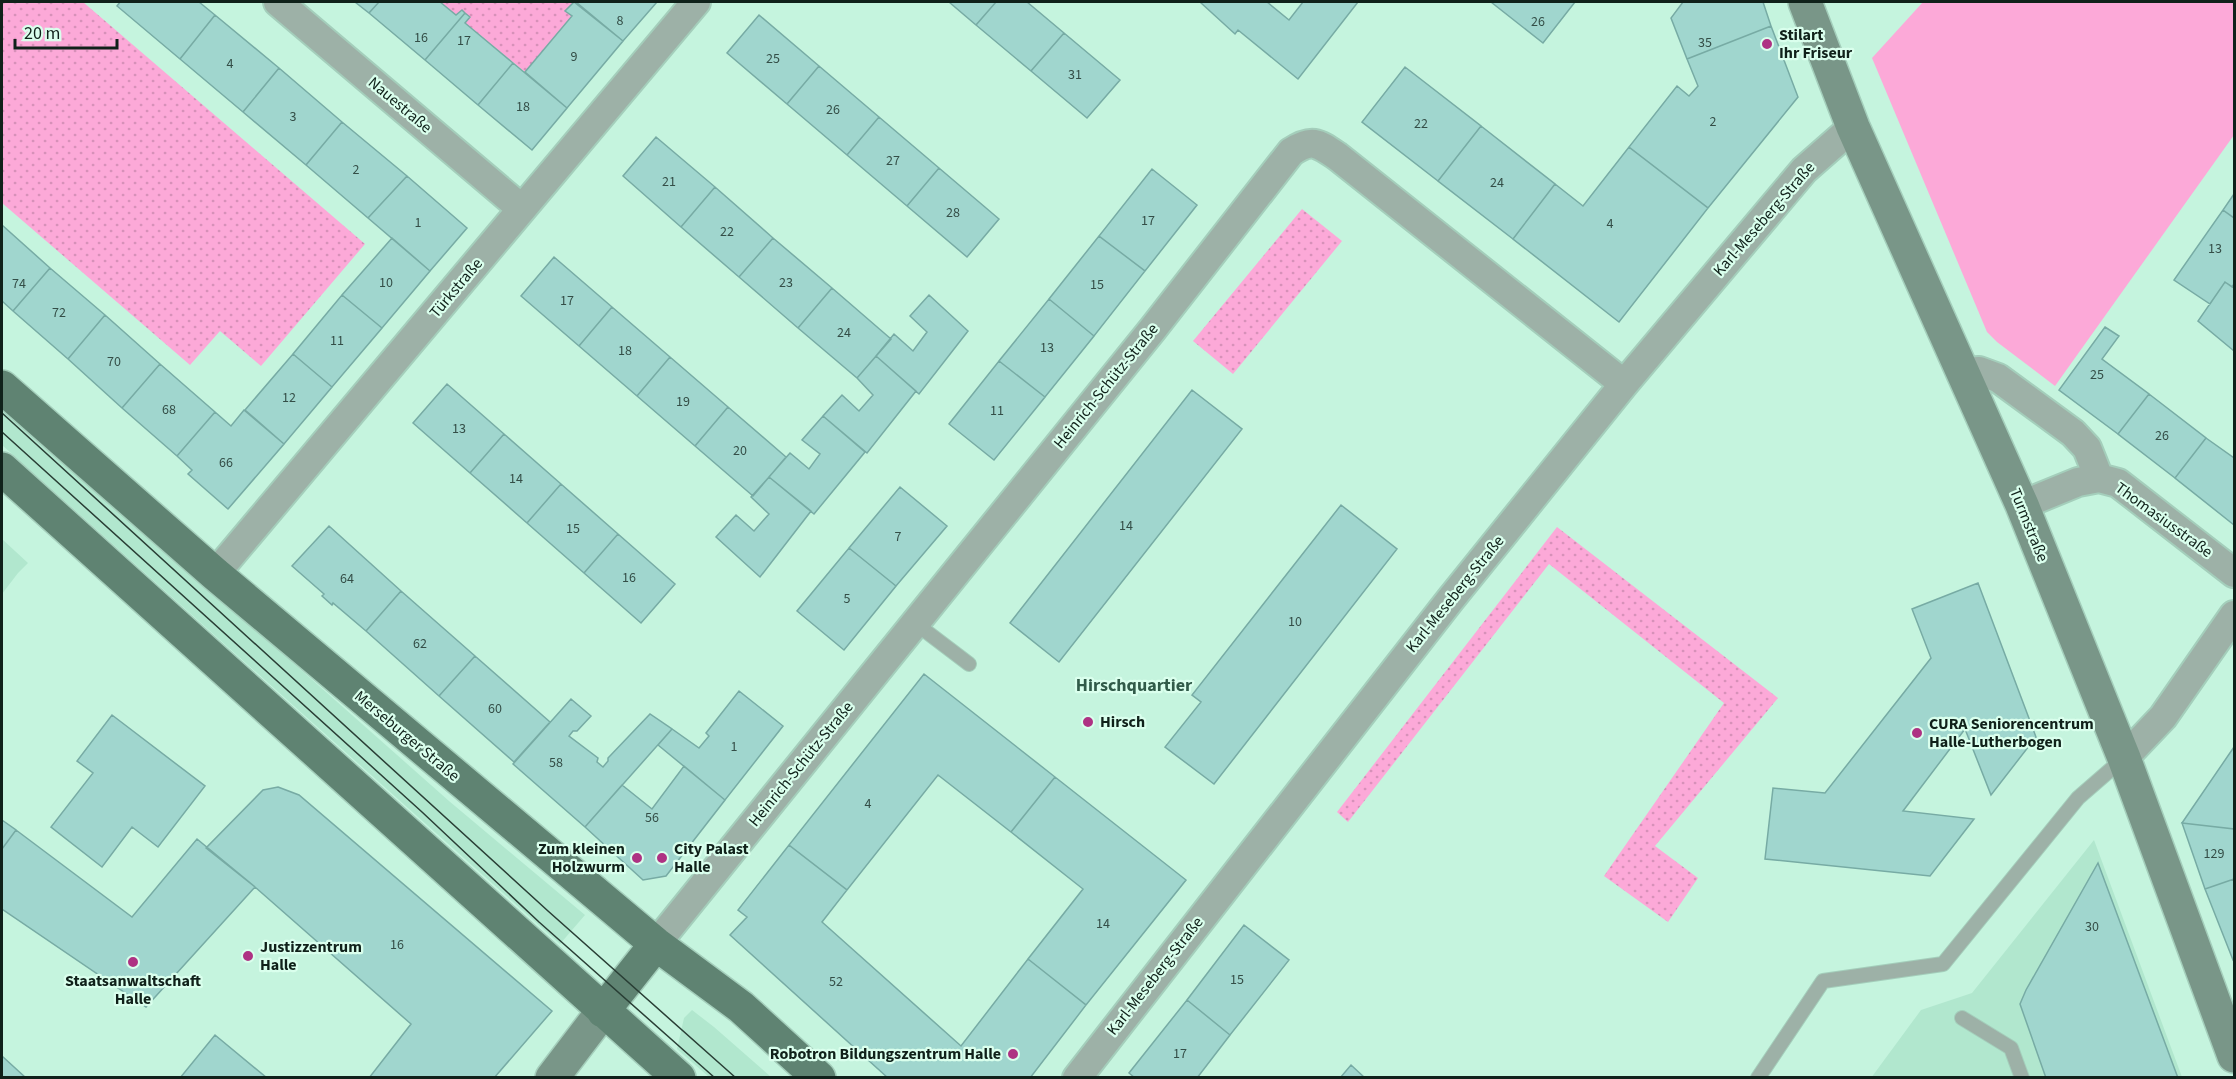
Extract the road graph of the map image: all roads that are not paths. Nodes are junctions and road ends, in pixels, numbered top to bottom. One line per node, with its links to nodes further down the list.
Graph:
1 (279, 2): 5 (street, Nauestraße)
2 (696, 2): 5 (street, Türkstraße)
3 (1805, 2): 4 (street, Turmstraße)
4 (1853, 127): 6 (street, Turmstraße); 7 (street, Karl-Meseberg-Straße)
5 (522, 209): 13 (street, Türkstraße)
6 (1962, 372): 10 (street); 11 (street, Turmstraße)
7 (1624, 384): 15 (street, Heinrich-Schütz-Straße); 25 (street, Karl-Meseberg-Straße)
8 (2, 387): 13 (main road, Merseburger Straße)
9 (2, 469): 19 (main road)
10 (2099, 478): 11 (street, Thomasiusstraße); 12 (street, Thomasiusstraße)
11 (2022, 505): 17 (street, Turmstraße)
12 (2235, 573)
13 (215, 574): 18 (main road, Merseburger Straße)
14 (2235, 615): 17 (street)
15 (915, 623): 16 (lane); 18 (street, Heinrich-Schütz-Straße)
16 (969, 664)
17 (2124, 758): 21 (street, Turmstraße); 26 (lane)
18 (656, 944): 19 (main road); 24 (main road, Merseburger Straße)
19 (603, 1011): 22 (street); 23 (main road)
20 (1962, 1018): 27 (lane)
21 (2235, 1056)
22 (552, 1077)
23 (679, 1077)
24 (819, 1077)
25 (1077, 1077)
26 (1758, 1077)
27 (2022, 1077)

